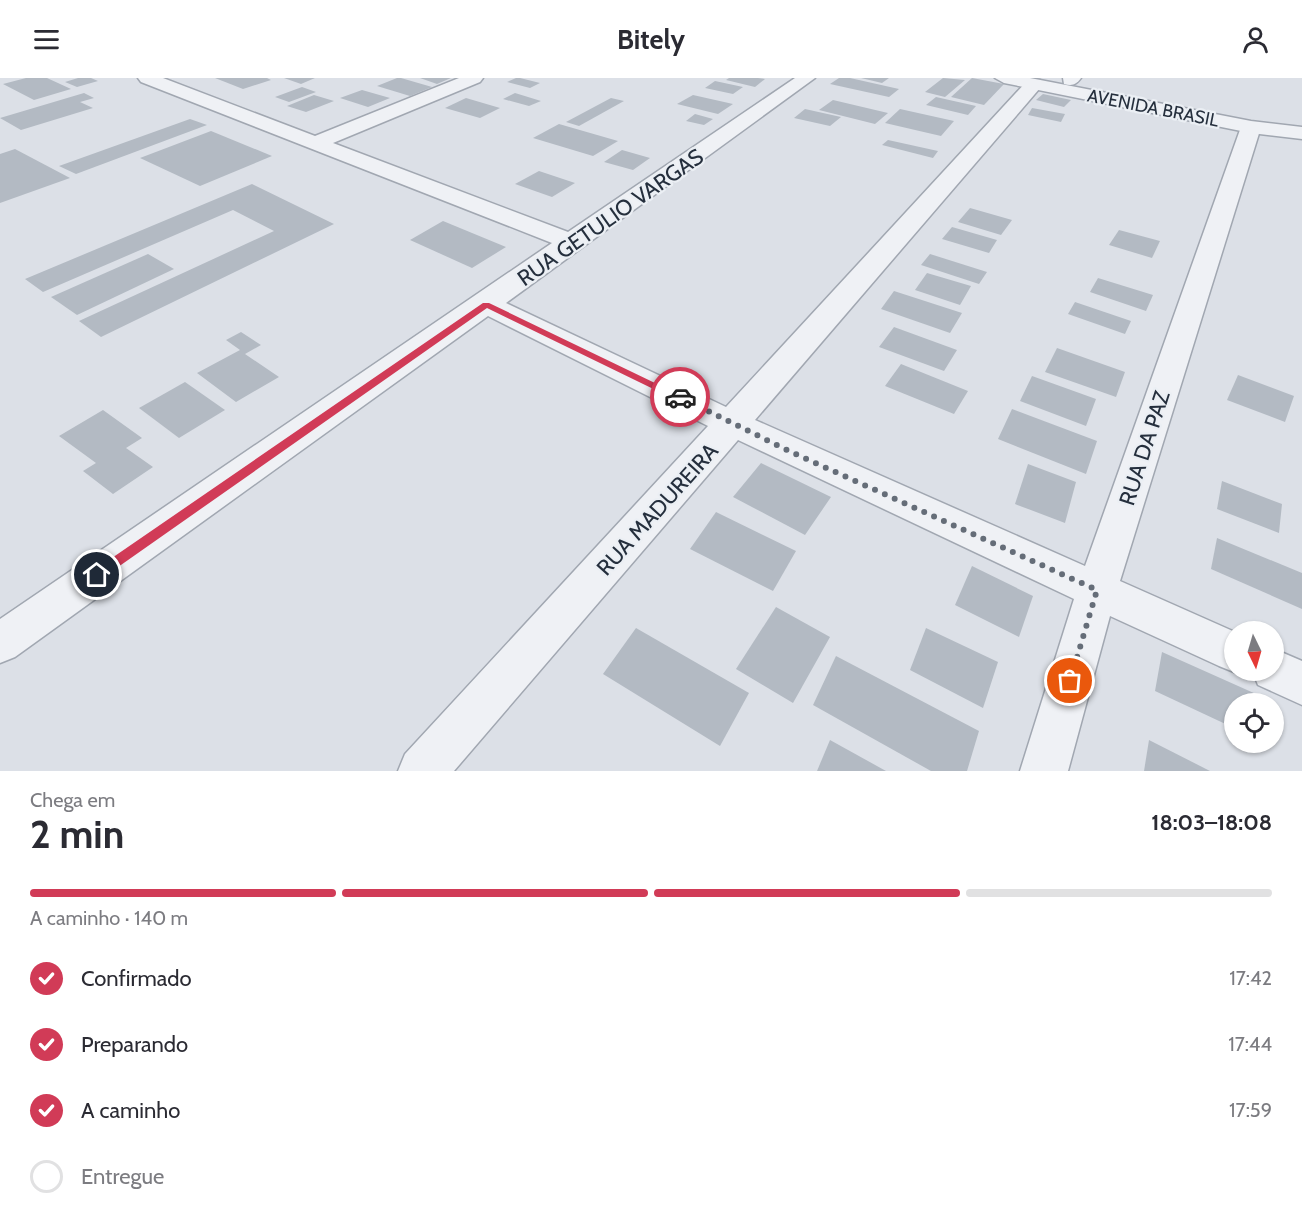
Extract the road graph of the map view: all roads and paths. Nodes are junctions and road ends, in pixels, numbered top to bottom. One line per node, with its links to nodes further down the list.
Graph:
1 (474, 78): 8 (street)
2 (806, 78): 9 (street, RUA GETULIO VARGAS)
3 (155, 79): 8 (street)
4 (1047, 80): 5 (street, AVENIDA BRASIL); 6 (street, AVENIDA BRASIL); 11 (street, RUA MADUREIRA)
5 (1302, 123)
6 (1251, 127): 7 (street, AVENIDA BRASIL); 12 (street, RUA DA PAZ)
7 (1302, 133)
8 (315, 143): 9 (street)
9 (573, 243): 10 (street, RUA GETULIO VARGAS)
10 (486, 304): 11 (street); 13 (street, RUA GETULIO VARGAS)
11 (733, 423): 12 (street); 17 (street, RUA MADUREIRA)
12 (1097, 590): 14 (street); 18 (street, RUA DA PAZ)
13 (0, 643)
14 (1224, 647)
15 (1284, 675): 16 (street)
16 (1302, 683)
17 (422, 771)
18 (1044, 771)

